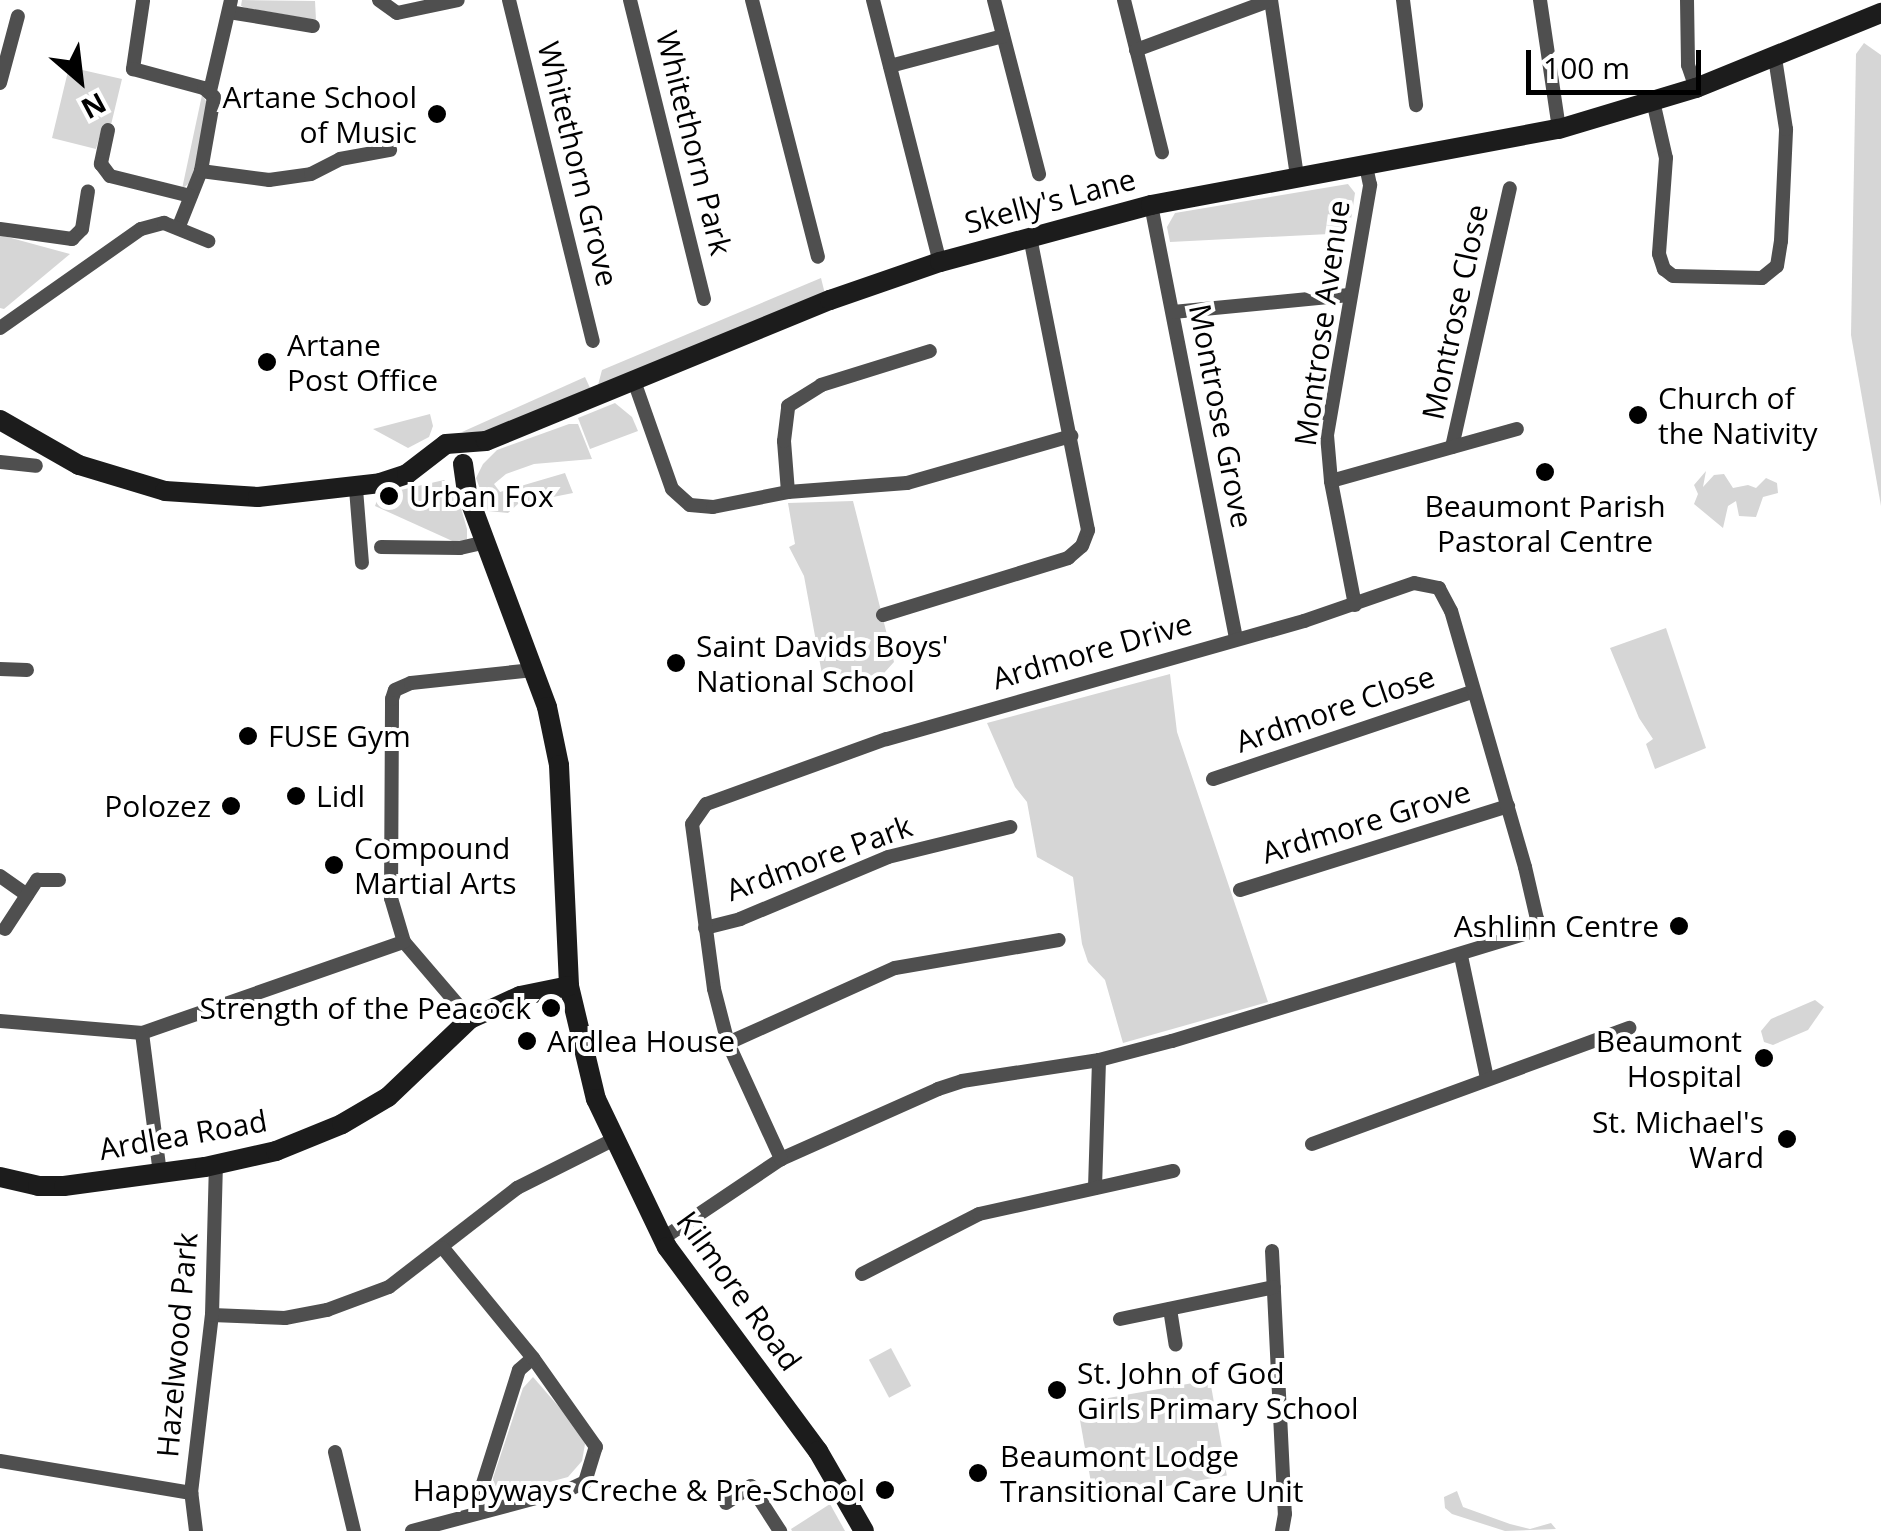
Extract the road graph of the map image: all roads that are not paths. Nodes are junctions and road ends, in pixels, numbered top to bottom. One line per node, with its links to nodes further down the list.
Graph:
1 (458, 0): 13 (street)
2 (510, 0): 49 (street, Whitethorn Grove)
3 (630, 0): 46 (street, Whitethorn Park)
4 (752, 0): 43 (street)
5 (873, 0): 21 (street)
6 (994, 0): 18 (street)
7 (1124, 0): 19 (street)
8 (1271, 0): 19 (street); 34 (street)
9 (1403, 0): 26 (street)
10 (1540, 0): 27 (street)
11 (1687, 0): 23 (street)
12 (144, 1): 24 (street)
13 (380, 3)
14 (230, 6): 17 (street); 24 (street)
15 (1881, 13): 20 (street, Skelly's Lane)
16 (18, 16): 22 (street)
17 (313, 26)
18 (1003, 36): 21 (street); 33 (street)
19 (1136, 50): 30 (street)
20 (1775, 58): 23 (street, Skelly's Lane); 25 (street)
21 (890, 66): 44 (street)
22 (0, 83)
23 (1696, 88): 25 (street, Skelly's Lane)
24 (210, 91): 32 (street)
25 (1654, 101): 27 (street, Skelly's Lane)
26 (1416, 106)
27 (1559, 129): 31 (street, Skelly's Lane)
28 (108, 130): 37 (street)
29 (390, 150): 32 (street)
30 (1162, 152)
31 (1366, 166): 34 (street, Skelly's Lane); 45 (street, Montrose Avenue)
32 (201, 171): 37 (street)
33 (1038, 174)
34 (1297, 176): 38 (street, Skelly's Lane)
35 (1510, 188): 55 (street, Montrose Close)
36 (88, 191): 40 (street)
37 (191, 196): 39 (street)
38 (1151, 205): 41 (street, Skelly's Lane); 47 (street, Montrose Grove)
39 (179, 226): 42 (street); 48 (street)
40 (0, 229)
41 (1030, 236): 44 (street, Skelly's Lane); 54 (street)
42 (208, 241)
43 (818, 258)
44 (940, 262): 51 (street, Skelly's Lane)
45 (1349, 295): 47 (street); 59 (street, Montrose Avenue)
46 (704, 299)
47 (1173, 312): 67 (street, Montrose Grove)
48 (0, 328)
49 (593, 341)
50 (930, 351): 61 (street)
51 (634, 381): 56 (street, Skelly's Lane); 61 (street)
52 (0, 420): 60 (street)
53 (1517, 429): 55 (street)
54 (1071, 436): 61 (street); 66 (street)
55 (1452, 447): 59 (street)
56 (453, 460): 60 (street); 62 (street, Kilmore Road)
57 (0, 462): 58 (street)
58 (36, 466)
59 (1331, 481): 65 (street, Montrose Avenue)
60 (356, 488): 64 (street)
61 (788, 492)
62 (486, 542): 63 (street); 70 (street, Kilmore Road)
63 (381, 547)
64 (362, 564)
65 (1355, 605): 67 (street, Ardmore Drive); 71 (street, Ardmore Drive)
66 (883, 615)
67 (1236, 639): 79 (street, Ardmore Drive)
68 (0, 669): 69 (street)
69 (27, 670)
70 (533, 670): 82 (street); 84 (street, Kilmore Road)
71 (1474, 691): 72 (street, Ardmore Close); 73 (street, Ardmore Drive)
72 (1213, 779)
73 (1508, 806): 77 (street, Ardmore Grove); 83 (street, Ardmore Drive)
74 (1010, 827): 79 (street, Ardmore Park)
75 (0, 876): 78 (street)
76 (59, 880): 78 (street)
77 (1240, 890)
78 (28, 895): 80 (street)
79 (706, 928): 89 (street, Ardmore Drive)
80 (6, 930)
81 (1059, 940): 89 (street)
82 (404, 942): 85 (street); 88 (street)
83 (1460, 956): 90 (street, Ardmore Drive); 91 (street)
84 (569, 986): 85 (street, Ardlea Road); 92 (street, Kilmore Road)
85 (470, 1020): 95 (street, Ardlea Road)
86 (0, 1021): 88 (street)
87 (1629, 1028): 91 (street)
88 (142, 1033): 97 (street)
89 (728, 1043): 94 (street, Ardmore Drive)
90 (1098, 1060): 94 (street, Ardmore Drive); 99 (street)
91 (1487, 1078): 93 (street)
92 (613, 1140): 100 (street, Kilmore Road); 101 (street)
93 (1312, 1144)
94 (781, 1160): 100 (street, Ardmore Drive)
95 (216, 1164): 97 (street, Ardlea Road); 106 (street, Hazelwood Park)
96 (1173, 1171): 99 (street)
97 (160, 1172): 98 (street, Ardlea Road)
98 (0, 1177)
99 (1095, 1188): 103 (street)
100 (662, 1239): 119 (street, Kilmore Road)
101 (443, 1248): 106 (street); 109 (street)
102 (1272, 1250): 104 (street)
103 (862, 1274)
104 (1274, 1287): 105 (street); 120 (street)
105 (1170, 1309): 107 (street); 108 (street)
106 (212, 1314): 112 (street, Hazelwood Park)
107 (1120, 1319)
108 (1176, 1345)
109 (533, 1358): 114 (street); 114 (street)
110 (335, 1452): 116 (street)
111 (0, 1461): 112 (street)
112 (191, 1493): 115 (street, Hazelwood Park)
113 (726, 1502): 118 (street)
114 (482, 1510): 117 (street)
115 (196, 1531)
116 (354, 1531)
117 (412, 1531)
118 (780, 1531)
119 (864, 1531)
120 (1282, 1531)

